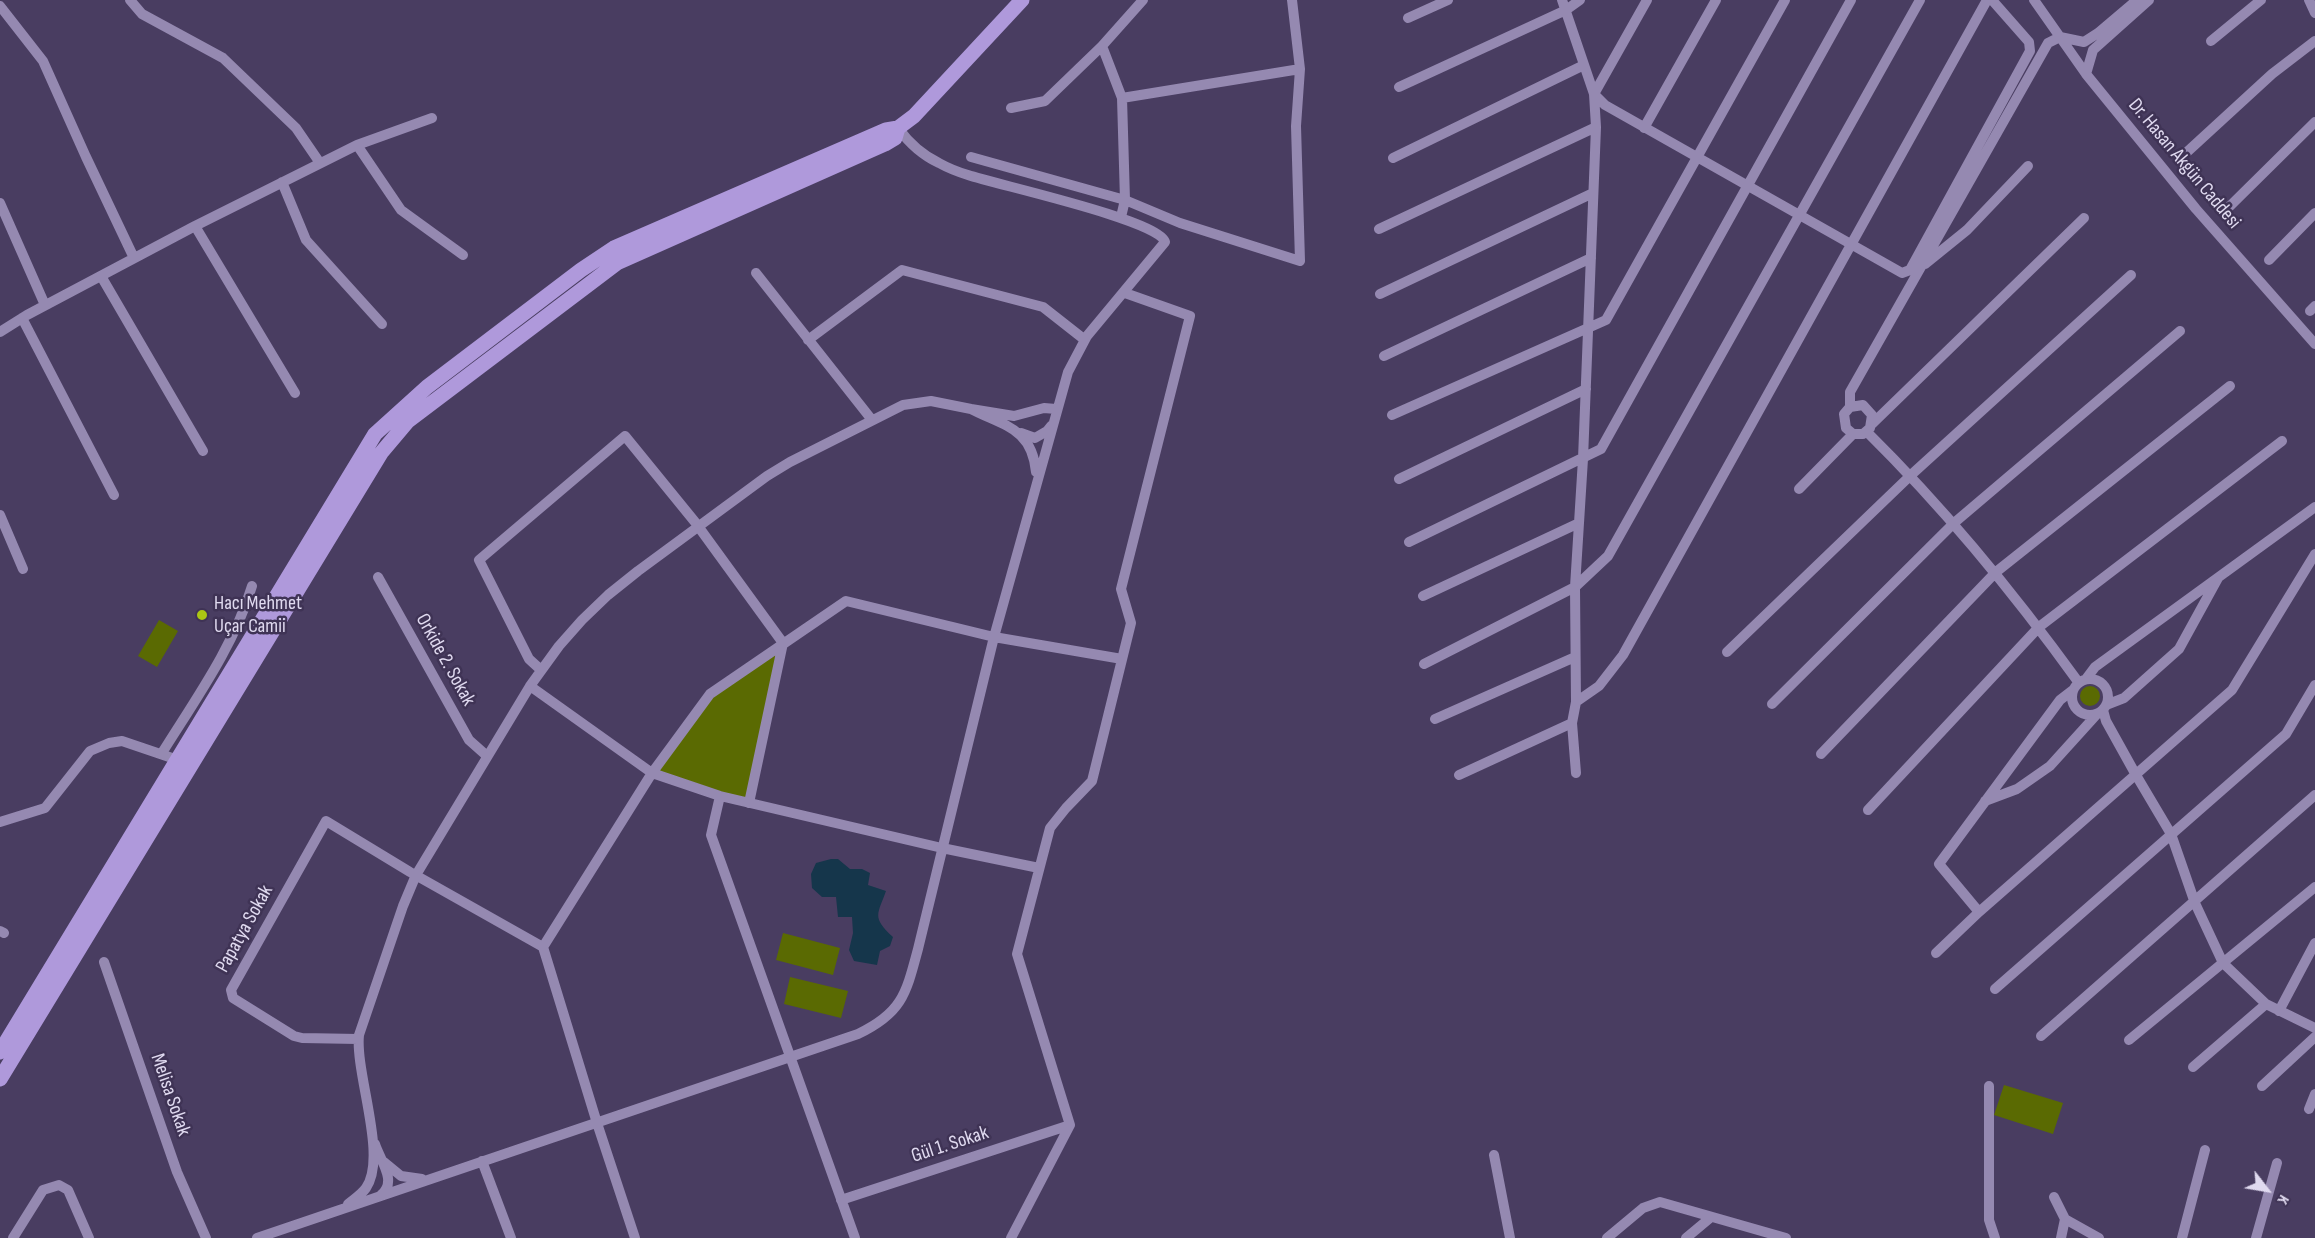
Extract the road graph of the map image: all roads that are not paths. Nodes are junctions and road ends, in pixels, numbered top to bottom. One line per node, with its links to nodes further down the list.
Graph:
1 (130, 0): 44 (street)
2 (1022, 0): 37 (main road)
3 (1143, 0): 26 (street)
4 (1292, 0): 28 (street)
5 (1448, 0): 22 (street)
6 (1580, 0): 19 (street)
7 (1647, 0): 31 (street)
8 (1716, 0): 38 (street)
9 (1785, 0): 42 (street)
10 (1851, 0): 47 (street)
11 (1920, 0): 53 (street)
12 (1987, 0): 58 (street)
13 (1992, 0): 58 (street)
14 (2034, 0): 23 (street, Dr. Hasan Akgün Caddesi)
15 (2137, 0): 23 (street)
16 (2150, 0): 29 (street)
17 (2261, 0): 24 (street)
18 (2309, 0): 21 (street)
19 (1564, 5): 27 (street); 30 (street)
20 (0, 6): 60 (street)
21 (2315, 13)
22 (1408, 18)
23 (2060, 37): 29 (street, Dr. Hasan Akgün Caddesi); 63 (street)
24 (2211, 41)
25 (2315, 41): 40 (street)
26 (1102, 46): 32 (street); 33 (street)
27 (1584, 65): 31 (street); 43 (street)
28 (1300, 69): 32 (street); 49 (street)
29 (2086, 74): 77 (street, Dr. Hasan Akgün Caddesi)
30 (1400, 87)
31 (1594, 94): 36 (street); 38 (street)
32 (1122, 98): 49 (street)
33 (1011, 108)
34 (432, 118): 39 (street)
35 (2315, 122): 51 (street)
36 (1596, 127): 48 (street); 57 (street)
37 (898, 128): 54 (street); 95 (main road)
38 (1644, 128): 42 (street)
39 (357, 145): 44 (street); 59 (street)
40 (2187, 152)
41 (971, 157): 49 (street)
42 (1696, 157): 47 (street); 72 (street)
43 (1393, 158)
44 (320, 163): 46 (street)
45 (2028, 166): 63 (street)
46 (282, 182): 56 (street); 71 (street)
47 (1747, 186): 53 (street); 93 (street)
48 (1593, 193): 61 (street); 68 (street)
49 (1125, 200): 54 (street)
50 (0, 203): 69 (street)
51 (2228, 208)
52 (2315, 213): 62 (street)
53 (1799, 215): 58 (street); 112 (street)
54 (1121, 217): 67 (street)
55 (2084, 218): 88 (street)
56 (195, 226): 60 (street); 81 (street)
57 (1379, 229)
58 (1851, 244): 125 (street)
59 (463, 255)
60 (134, 258): 66 (street)
61 (1591, 258): 72 (street); 78 (street)
62 (2269, 260)
63 (1920, 268): 82 (street)
64 (756, 273): 75 (street)
65 (2131, 274): 94 (street)
66 (101, 276): 69 (street); 92 (street)
67 (1125, 292): 76 (street); 119 (street)
68 (1380, 294)
69 (45, 305): 70 (street)
70 (22, 318): 74 (street); 99 (street)
71 (382, 324)
72 (1588, 328): 80 (street); 85 (street)
73 (2180, 331): 103 (street)
74 (0, 332)
75 (808, 339): 76 (street); 86 (street)
76 (1085, 340): 84 (street)
77 (2315, 344)
78 (1384, 356)
79 (2230, 386): 108 (street)
80 (1586, 389): 93 (street); 97 (street)
81 (295, 393)
82 (1850, 407): 88 (street); 90 (street)
83 (971, 409): 84 (street); 86 (street); 89 (street)
84 (1056, 409): 87 (street)
85 (1392, 415)
86 (872, 420): 104 (street)
87 (1052, 424): 89 (street); 96 (street)
88 (1870, 428): 90 (street); 94 (street)
89 (1018, 432): 96 (street)
90 (1853, 434): 98 (street)
91 (2282, 441): 114 (street)
92 (202, 451)
93 (1583, 459): 102 (street); 105 (street)
94 (1911, 475): 103 (street); 117 (street)
95 (357, 478): 133 (main road); 167 (main road)
96 (1036, 479): 115 (street)
97 (1399, 479)
98 (1799, 489)
99 (114, 495)
100 (2315, 507): 109 (street)
101 (0, 515): 107 (street)
102 (1579, 523): 112 (street); 113 (street)
103 (1954, 523): 108 (street); 126 (street)
104 (698, 526): 116 (street); 121 (street); 121 (street)
105 (1409, 542)
106 (2315, 554): 137 (street)
107 (23, 569)
108 (1996, 572): 114 (street); 131 (street)
109 (2220, 575): 122 (street); 127 (street)
110 (378, 577): 132 (street, Orkide 2. Sokak)
111 (252, 586): 130 (street)
112 (1575, 587): 118 (street); 120 (street)
113 (1423, 596)
114 (2039, 627): 122 (street); 142 (street)
115 (994, 637): 116 (street); 119 (street); 145 (street)
116 (783, 643): 134 (street); 141 (street)
117 (1727, 652)
118 (1575, 657): 125 (street); 128 (street)
119 (1122, 659): 146 (street)
120 (1424, 664)
121 (541, 670): 124 (street)
122 (2080, 684): 127 (street); 127 (street); 140 (street)
123 (2315, 685): 144 (street)
124 (530, 686): 132 (street); 134 (street)
125 (1576, 702): 129 (street)
126 (1772, 704)
127 (2102, 709): 137 (street); 140 (street)
128 (1435, 719)
129 (1572, 723): 135 (street); 136 (street)
130 (162, 753): 133 (street); 143 (street)
131 (1821, 754)
132 (487, 756): 147 (street)
133 (178, 760): 164 (main road)
134 (652, 773): 139 (street); 152 (street)
135 (1576, 773)
136 (1460, 775)
137 (2136, 775): 144 (street); 150 (street)
138 (2315, 795): 149 (street)
139 (720, 796): 141 (street); 165 (street)
140 (1985, 801): 150 (street)
141 (749, 803): 145 (street)
142 (1868, 810)
143 (0, 822)
144 (2171, 834): 149 (street); 156 (street)
145 (942, 848): 146 (street); 165 (street)
146 (1039, 868): 173 (street)
147 (416, 875): 152 (street); 162 (street); 162 (street, Papatya Sokak)
148 (2315, 887): 155 (street)
149 (2195, 903): 155 (street); 160 (street)
150 (1979, 912): 153 (street)
151 (2315, 944): 158 (street)
152 (543, 947): 172 (street)
153 (1936, 953)
154 (105, 962): 191 (street, Melisa Sokak)
155 (2223, 963): 157 (street); 163 (street)
156 (1995, 989)
157 (2266, 1004): 158 (street); 166 (street)
158 (2279, 1011): 159 (street)
159 (2315, 1028)
160 (2041, 1036)
161 (2315, 1037): 169 (street)
162 (358, 1039): 174 (street)
163 (2129, 1040)
164 (0, 1052)
165 (791, 1056): 172 (street); 183 (street)
166 (2193, 1067)
167 (0, 1079)
168 (1989, 1086): 202 (street)
169 (2262, 1086)
170 (2315, 1094): 171 (street)
171 (2309, 1109)
172 (597, 1123): 178 (street); 195 (street)
173 (1070, 1125): 183 (street, Gül 1. Sokak); 197 (street)
174 (371, 1133): 177 (street); 184 (street)
175 (2205, 1150): 205 (street)
176 (1494, 1155): 198 (street)
177 (381, 1158): 180 (street); 181 (street)
178 (482, 1161): 180 (street); 194 (street)
179 (2277, 1163): 206 (street)
180 (432, 1178): 181 (street)
181 (380, 1196): 184 (street)
182 (2054, 1197): 186 (street)
183 (841, 1200): 196 (street)
184 (341, 1209): 187 (street)
185 (1710, 1218): 188 (street); 199 (street); 200 (street)
186 (2065, 1219): 203 (street); 204 (street)
187 (291, 1226): 192 (street); 193 (street)
188 (1757, 1235): 201 (street)
189 (13, 1238): 190 (street)
190 (89, 1238)
191 (206, 1238)
192 (257, 1238)
193 (295, 1238)
194 (511, 1238)
195 (635, 1238)
196 (855, 1238)
197 (1011, 1238)
198 (1510, 1238)
199 (1607, 1238)
200 (1686, 1238)
201 (1786, 1238)
202 (1995, 1238)
203 (2061, 1238)
204 (2099, 1238)
205 (2182, 1238)
206 (2256, 1238)

